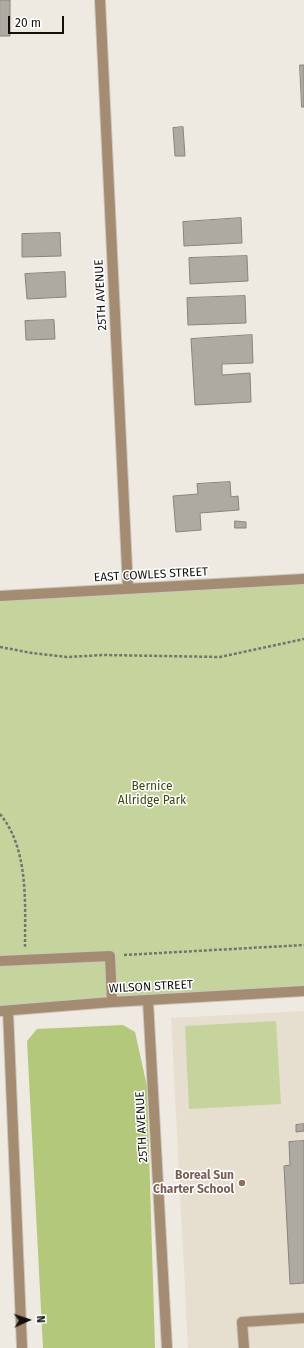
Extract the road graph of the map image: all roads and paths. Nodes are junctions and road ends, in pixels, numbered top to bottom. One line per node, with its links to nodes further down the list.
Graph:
1 (100, 0): 3 (street, 25TH AVENUE)
2 (304, 578): 3 (street, EAST COWLES STREET)
3 (128, 589): 4 (street, EAST COWLES STREET)
4 (0, 596)
5 (304, 639): 6 (path)
6 (0, 647)
7 (0, 814): 10 (path)
8 (304, 945): 9 (path)
9 (110, 956): 10 (street); 14 (street)
10 (26, 960): 11 (street)
11 (0, 961)
12 (304, 991): 13 (street, WILSON STREET)
13 (148, 1001): 14 (street, WILSON STREET); 18 (street, 25TH AVENUE)
14 (112, 1002): 15 (street, WILSON STREET)
15 (4, 1011): 17 (street)
16 (304, 1318): 19 (street)
17 (22, 1348)
18 (167, 1348)
19 (244, 1348)

